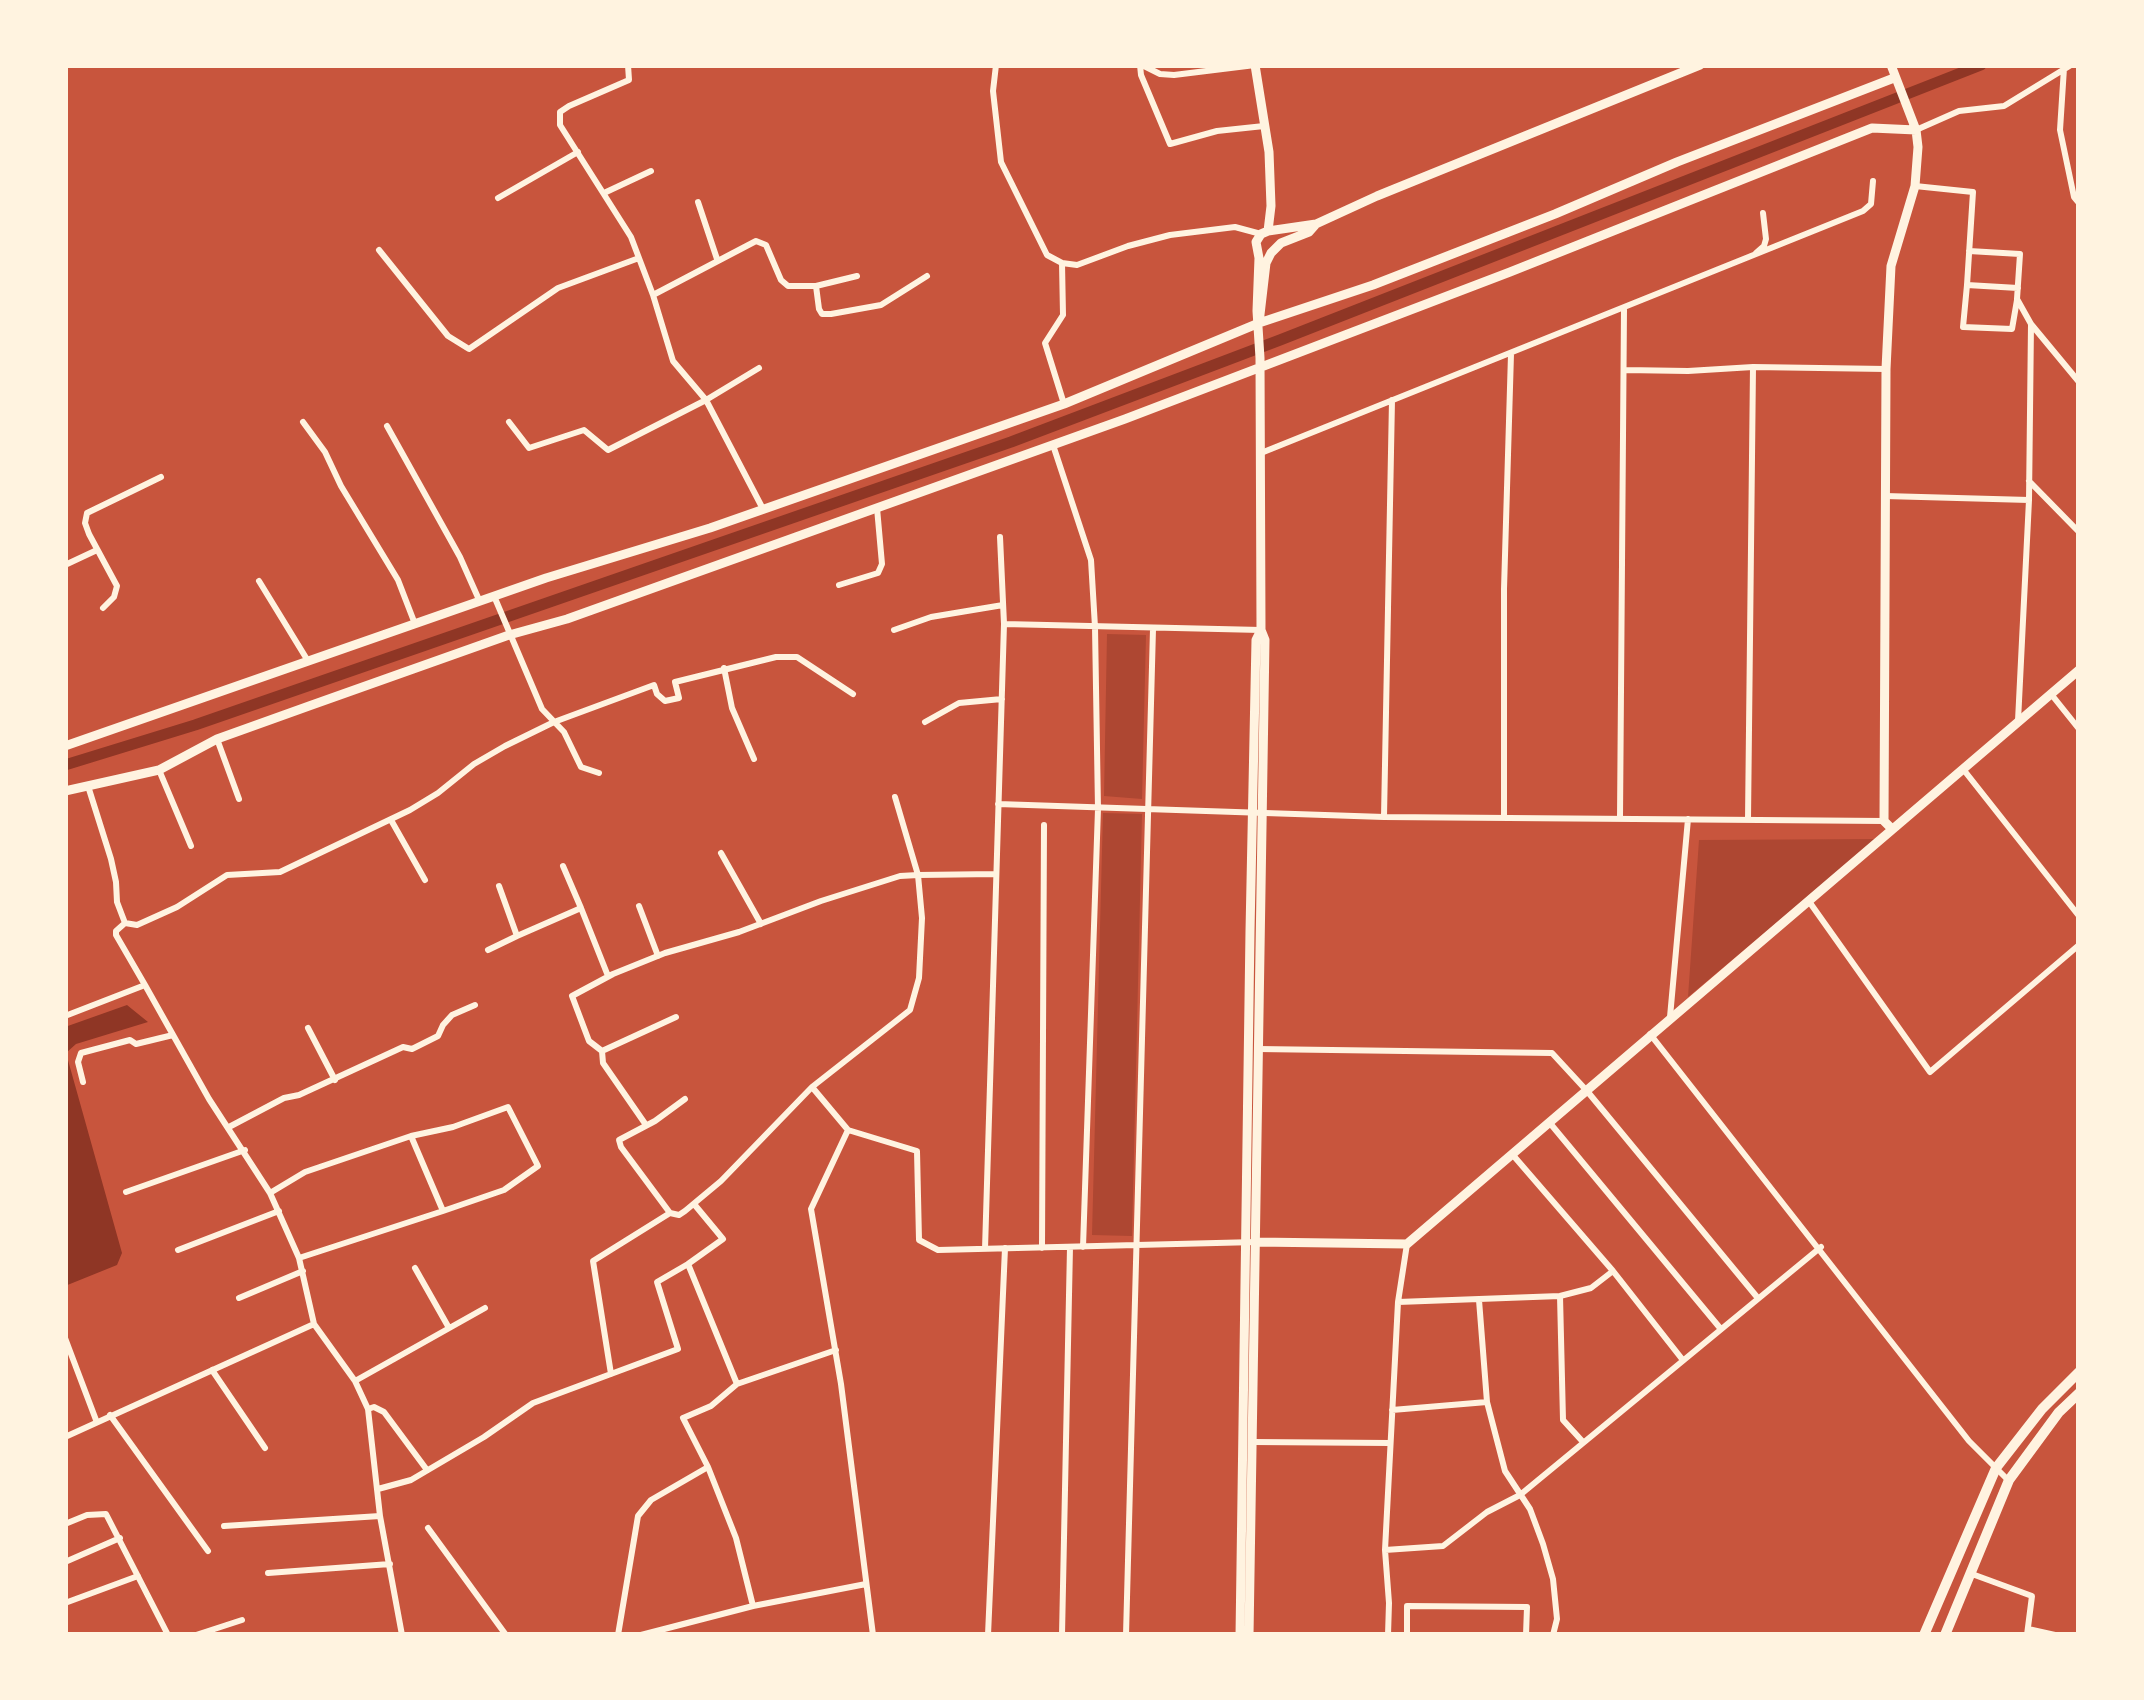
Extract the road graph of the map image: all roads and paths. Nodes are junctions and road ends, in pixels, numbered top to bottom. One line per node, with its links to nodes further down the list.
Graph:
1 (628, 65): 13 (street)
2 (996, 65): 30 (street)
3 (1141, 65): 4 (street); 11 (street)
4 (1255, 65): 11 (street)
5 (1667, 65): 9 (street)
6 (1700, 65): 9 (street)
7 (1890, 65): 10 (street)
8 (2068, 66): 12 (street); 20 (street)
9 (1669, 78): 22 (street)
10 (1896, 83): 12 (street); 40 (street)
11 (1266, 126): 23 (street)
12 (1916, 130): 16 (street); 42 (street)
13 (578, 152): 17 (street); 18 (street)
14 (651, 172): 17 (street)
15 (1873, 182): 27 (street)
16 (1915, 186): 26 (street); 45 (street)
17 (604, 194): 28 (street)
18 (498, 198)
19 (698, 202): 29 (street)
20 (2079, 203)
21 (1763, 213): 27 (street)
22 (1316, 224): 23 (street); 24 (street)
23 (1267, 232): 24 (street); 30 (street); 40 (street)
24 (1278, 246): 40 (street)
25 (379, 250): 28 (street)
26 (1969, 250): 33 (street); 35 (street)
27 (1752, 257): 38 (street)
28 (639, 258): 36 (street)
29 (717, 259): 34 (street); 36 (street)
30 (1062, 263): 50 (street)
31 (857, 276): 34 (street)
32 (924, 278): 34 (street)
33 (1967, 285): 35 (street); 37 (street)
34 (816, 286)
35 (2018, 288): 37 (street)
36 (653, 294): 48 (street)
37 (2017, 299): 39 (street)
38 (1624, 309): 41 (street); 46 (street)
39 (2031, 324): 47 (street); 57 (street)
40 (1259, 328): 42 (street); 50 (street)
41 (1511, 354): 49 (street); 104 (street)
42 (1260, 363): 54 (street); 55 (street)
43 (1753, 366): 45 (street); 46 (street); 107 (street)
44 (759, 368): 48 (street)
45 (1886, 369): 58 (street)
46 (1625, 370): 105 (street)
47 (2079, 382)
48 (706, 400): 52 (street); 61 (street)
49 (1392, 400): 55 (street); 103 (street)
50 (1064, 404): 61 (street)
51 (303, 422): 72 (street)
52 (508, 422)
53 (387, 426): 69 (street)
54 (1052, 445): 60 (street); 74 (street)
55 (1260, 453): 78 (street)
56 (161, 477): 64 (street)
57 (2029, 481): 59 (street); 62 (street)
58 (1884, 496): 59 (street); 109 (street)
59 (2029, 500): 87 (street)
60 (877, 507): 67 (street); 76 (street)
61 (763, 509): 68 (street)
62 (2079, 532)
63 (1000, 536): 70 (street)
64 (97, 550): 65 (street); 71 (street)
65 (65, 565)
66 (259, 581): 79 (street)
67 (839, 585)
68 (494, 596): 69 (street); 76 (street)
69 (480, 602): 72 (street)
70 (1003, 605): 73 (street); 77 (street)
71 (104, 608)
72 (415, 624): 79 (street)
73 (1004, 624): 74 (street); 84 (street)
74 (1095, 628): 75 (street); 100 (street)
75 (1153, 629): 78 (street); 101 (street)
76 (507, 630): 85 (street); 89 (street)
77 (894, 630)
78 (1261, 630): 102 (street)
79 (309, 662): 90 (street)
80 (724, 668): 82 (street); 85 (street); 91 (street)
81 (2079, 670): 83 (street)
82 (853, 694)
83 (2051, 694): 87 (street); 88 (street)
84 (1002, 699): 86 (street); 99 (street)
85 (554, 722): 94 (street); 108 (street)
86 (925, 722)
87 (2018, 722): 92 (street)
88 (2079, 729)
89 (218, 739): 93 (street); 98 (street)
90 (65, 746)
91 (754, 759)
92 (1963, 769): 111 (street); 122 (street)
93 (159, 770): 95 (street); 112 (street)
94 (599, 773)
95 (88, 786): 96 (street); 123 (street)
96 (65, 792)
97 (894, 797): 116 (street)
98 (239, 799)
99 (998, 804): 100 (street); 115 (street)
100 (1098, 809): 101 (street); 163 (street)
101 (1148, 811): 102 (street); 161 (street)
102 (1258, 813): 103 (street); 138 (street); 158 (street)
103 (1384, 817): 104 (street)
104 (1504, 818): 105 (street)
105 (1620, 818): 106 (street)
106 (1688, 818): 107 (street); 133 (street)
107 (1748, 819): 109 (street)
108 (392, 820): 117 (street); 123 (street)
109 (1884, 821): 111 (street)
110 (1044, 824): 166 (street)
111 (1892, 829): 119 (street)
112 (191, 846)
113 (721, 852): 124 (street)
114 (564, 866): 121 (street)
115 (996, 874): 116 (street); 167 (street)
116 (918, 875): 124 (street); 142 (street)
117 (425, 880)
118 (499, 886): 125 (street)
119 (1808, 900): 126 (street); 133 (street)
120 (639, 906): 128 (street)
121 (581, 908): 125 (street); 129 (street)
122 (2079, 916)
123 (125, 923): 130 (street)
124 (761, 924): 128 (street)
125 (517, 936): 127 (street)
126 (2079, 945)
127 (488, 950)
128 (658, 956): 129 (street)
129 (608, 976): 139 (street)
130 (145, 986): 132 (street); 137 (street)
131 (475, 1005): 140 (street)
132 (65, 1016)
133 (1670, 1017): 136 (street)
134 (676, 1018): 139 (street)
135 (308, 1028): 140 (street)
136 (1650, 1034): 143 (street); 164 (street)
137 (174, 1035): 141 (street); 147 (street)
138 (1258, 1049): 143 (street); 159 (street)
139 (602, 1051): 146 (street)
140 (334, 1080): 147 (street)
141 (83, 1082)
142 (812, 1087): 148 (street); 154 (street)
143 (1587, 1090): 145 (street); 176 (street)
144 (685, 1099): 146 (street)
145 (1549, 1122): 151 (street); 182 (street)
146 (646, 1124): 157 (street)
147 (229, 1127): 150 (street)
148 (848, 1130): 167 (street); 184 (street)
149 (411, 1136): 153 (street); 156 (street); 156 (street)
150 (245, 1150): 152 (street); 153 (street)
151 (1512, 1154): 160 (street); 173 (street)
152 (126, 1192)
153 (270, 1193): 155 (street)
154 (694, 1204): 157 (street); 170 (street)
155 (280, 1211): 168 (street); 169 (street)
156 (442, 1212): 169 (street)
157 (670, 1213): 188 (street)
158 (1244, 1242): 159 (street); 161 (street); 235 (street)
159 (1256, 1242): 160 (street); 198 (street)
160 (1407, 1244): 178 (street)
161 (1136, 1246): 163 (street); 234 (street)
162 (1070, 1247): 163 (street); 166 (street); 233 (street)
163 (1084, 1247)
164 (1821, 1247): 176 (street); 203 (street)
165 (1005, 1248): 166 (street); 167 (street); 232 (street)
166 (1042, 1248)
167 (985, 1249)
168 (178, 1250)
169 (299, 1258): 172 (street)
170 (688, 1264): 188 (street); 190 (street)
171 (415, 1268): 181 (street)
172 (303, 1271): 175 (street); 180 (street)
173 (1612, 1271): 174 (street); 185 (street)
174 (1560, 1296): 177 (street); 199 (street)
175 (239, 1298)
176 (1757, 1298): 182 (street)
177 (1479, 1300): 178 (street); 192 (street)
178 (1398, 1302): 194 (street)
179 (485, 1308): 181 (street)
180 (314, 1324): 186 (street); 189 (street)
181 (449, 1328): 189 (street)
182 (1720, 1328): 185 (street)
183 (65, 1338): 196 (street)
184 (836, 1350): 190 (street); 220 (street)
185 (1682, 1359): 199 (street)
186 (212, 1370): 195 (street); 201 (street)
187 (2079, 1372): 203 (main road)
188 (611, 1374): 204 (street)
189 (354, 1381): 193 (street)
190 (737, 1384): 202 (street)
191 (2079, 1393): 205 (main road)
192 (1487, 1402): 194 (street); 207 (street)
193 (368, 1409): 204 (street); 206 (street)
194 (1392, 1410): 200 (street)
195 (110, 1415): 196 (street); 214 (street)
196 (96, 1420): 197 (street)
197 (65, 1436)
198 (1253, 1442): 200 (street); 236 (street)
199 (1582, 1442): 207 (street)
200 (1390, 1444): 213 (street)
201 (266, 1448)
202 (708, 1467): 222 (street); 229 (street)
203 (1996, 1468): 205 (street); 241 (main road)
204 (427, 1470): 206 (street)
205 (2009, 1480): 218 (main road)
206 (378, 1490): 208 (street)
207 (1520, 1495): 213 (street); 240 (street)
208 (380, 1516): 210 (street); 216 (street)
209 (65, 1524): 212 (street)
210 (224, 1526)
211 (428, 1528): 228 (street)
212 (120, 1538): 215 (street); 219 (street)
213 (1385, 1550): 237 (street)
214 (208, 1551)
215 (65, 1562)
216 (390, 1564): 217 (street); 227 (street)
217 (268, 1573)
218 (1972, 1574): 224 (street); 242 (main road)
219 (138, 1576): 221 (street); 225 (street)
220 (866, 1584): 222 (street); 231 (street)
221 (65, 1603)
222 (753, 1606): 230 (street)
223 (242, 1620): 226 (street)
224 (2028, 1632): 243 (street)
225 (168, 1635)
226 (196, 1635)
227 (402, 1635)
228 (506, 1635)
229 (618, 1635)
230 (641, 1635)
231 (873, 1635)
232 (988, 1635)
233 (1062, 1635)
234 (1126, 1635)
235 (1240, 1635)
236 (1249, 1635)
237 (1388, 1635)
238 (1407, 1635): 239 (street)
239 (1526, 1635)
240 (1553, 1635)
241 (1924, 1635)
242 (1945, 1635)
243 (2055, 1635)

